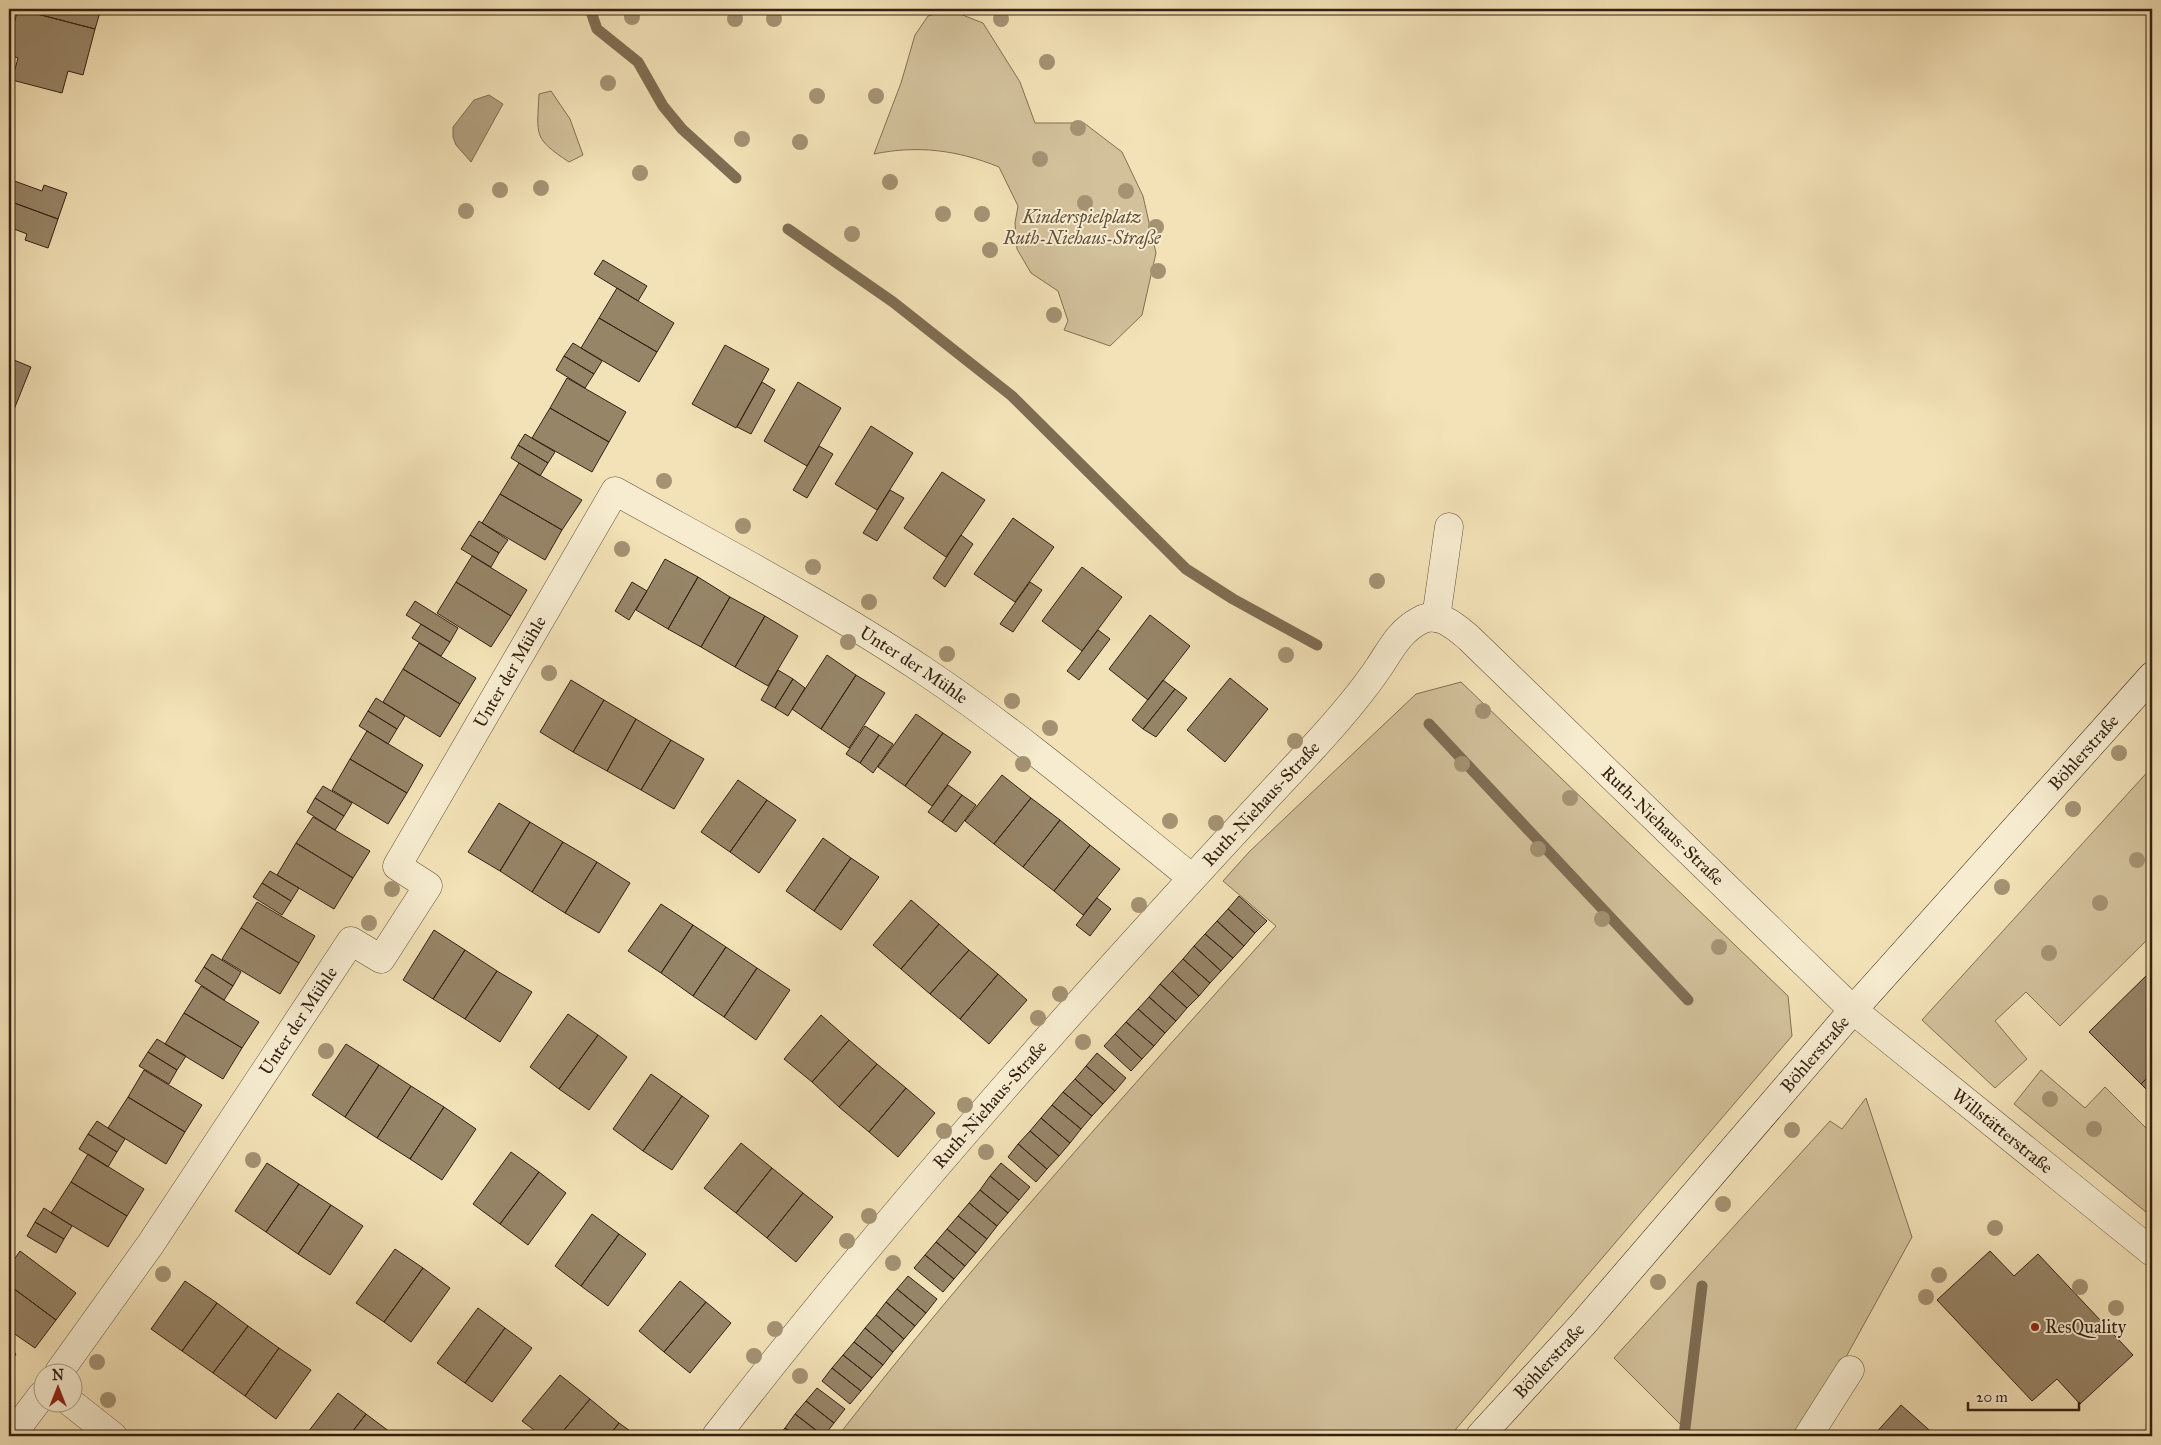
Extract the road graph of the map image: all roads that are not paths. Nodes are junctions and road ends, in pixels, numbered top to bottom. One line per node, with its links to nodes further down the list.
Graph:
1 (1449, 527): 2 (street)
2 (1436, 618): 4 (street, Ruth-Niehaus-Straße); 5 (street, Ruth-Niehaus-Straße)
3 (2152, 676): 5 (street, Böhlerstraße)
4 (1192, 878): 7 (street, Unter der Mühle); 13 (street, Ruth-Niehaus-Straße)
5 (1853, 1010): 6 (street, Willstätterstraße); 14 (street, Böhlerstraße)
6 (2152, 1252)
7 (66, 1362)
8 (1850, 1370): 15 (street)
9 (32, 1408): 11 (street)
10 (82, 1411): 12 (street)
11 (11, 1436)
12 (113, 1436)
13 (716, 1436)
14 (1480, 1436)
15 (1808, 1436)

